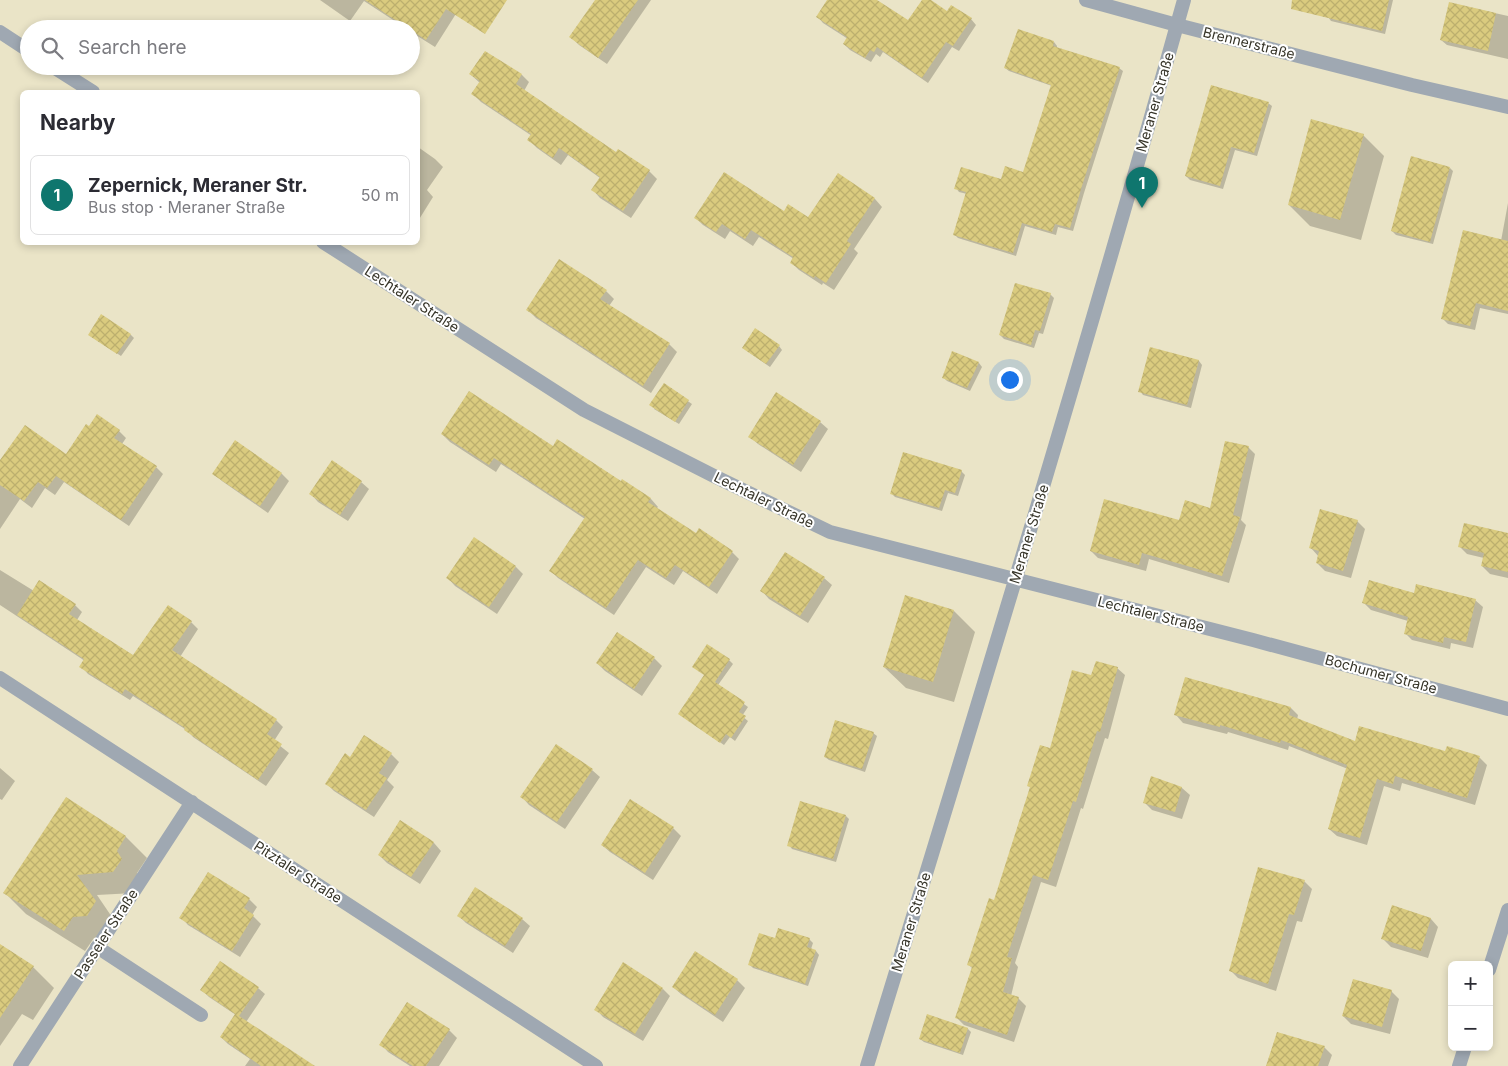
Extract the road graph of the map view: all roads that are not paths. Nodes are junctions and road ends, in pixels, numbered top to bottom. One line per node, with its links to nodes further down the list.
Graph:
1 (1086, 0): 3 (street, Brennerstraße)
2 (1184, 0): 3 (street, Meraner Straße)
3 (1177, 25): 8 (street, Brennerstraße); 10 (street, Meraner Straße)
4 (0, 32): 5 (street)
5 (20, 45)
6 (66, 75): 7 (street)
7 (89, 90)
8 (1508, 107)
9 (329, 245): 10 (street, Lechtaler Straße)
10 (1016, 579): 11 (street, Lechtaler Straße); 22 (street, Meraner Straße)
11 (1253, 640): 13 (street, Bochumer Straße)
12 (0, 678): 14 (street, Pitztaler Straße)
13 (1508, 709)
14 (192, 802): 16 (street, Passeier Straße); 21 (street, Pitztaler Straße)
15 (1508, 910): 17 (street)
16 (97, 947): 18 (street); 20 (street, Passeier Straße)
17 (1492, 961)
18 (202, 1015)
19 (1464, 1051): 23 (street)
20 (20, 1066)
21 (596, 1066)
22 (867, 1066)
23 (1459, 1066)

